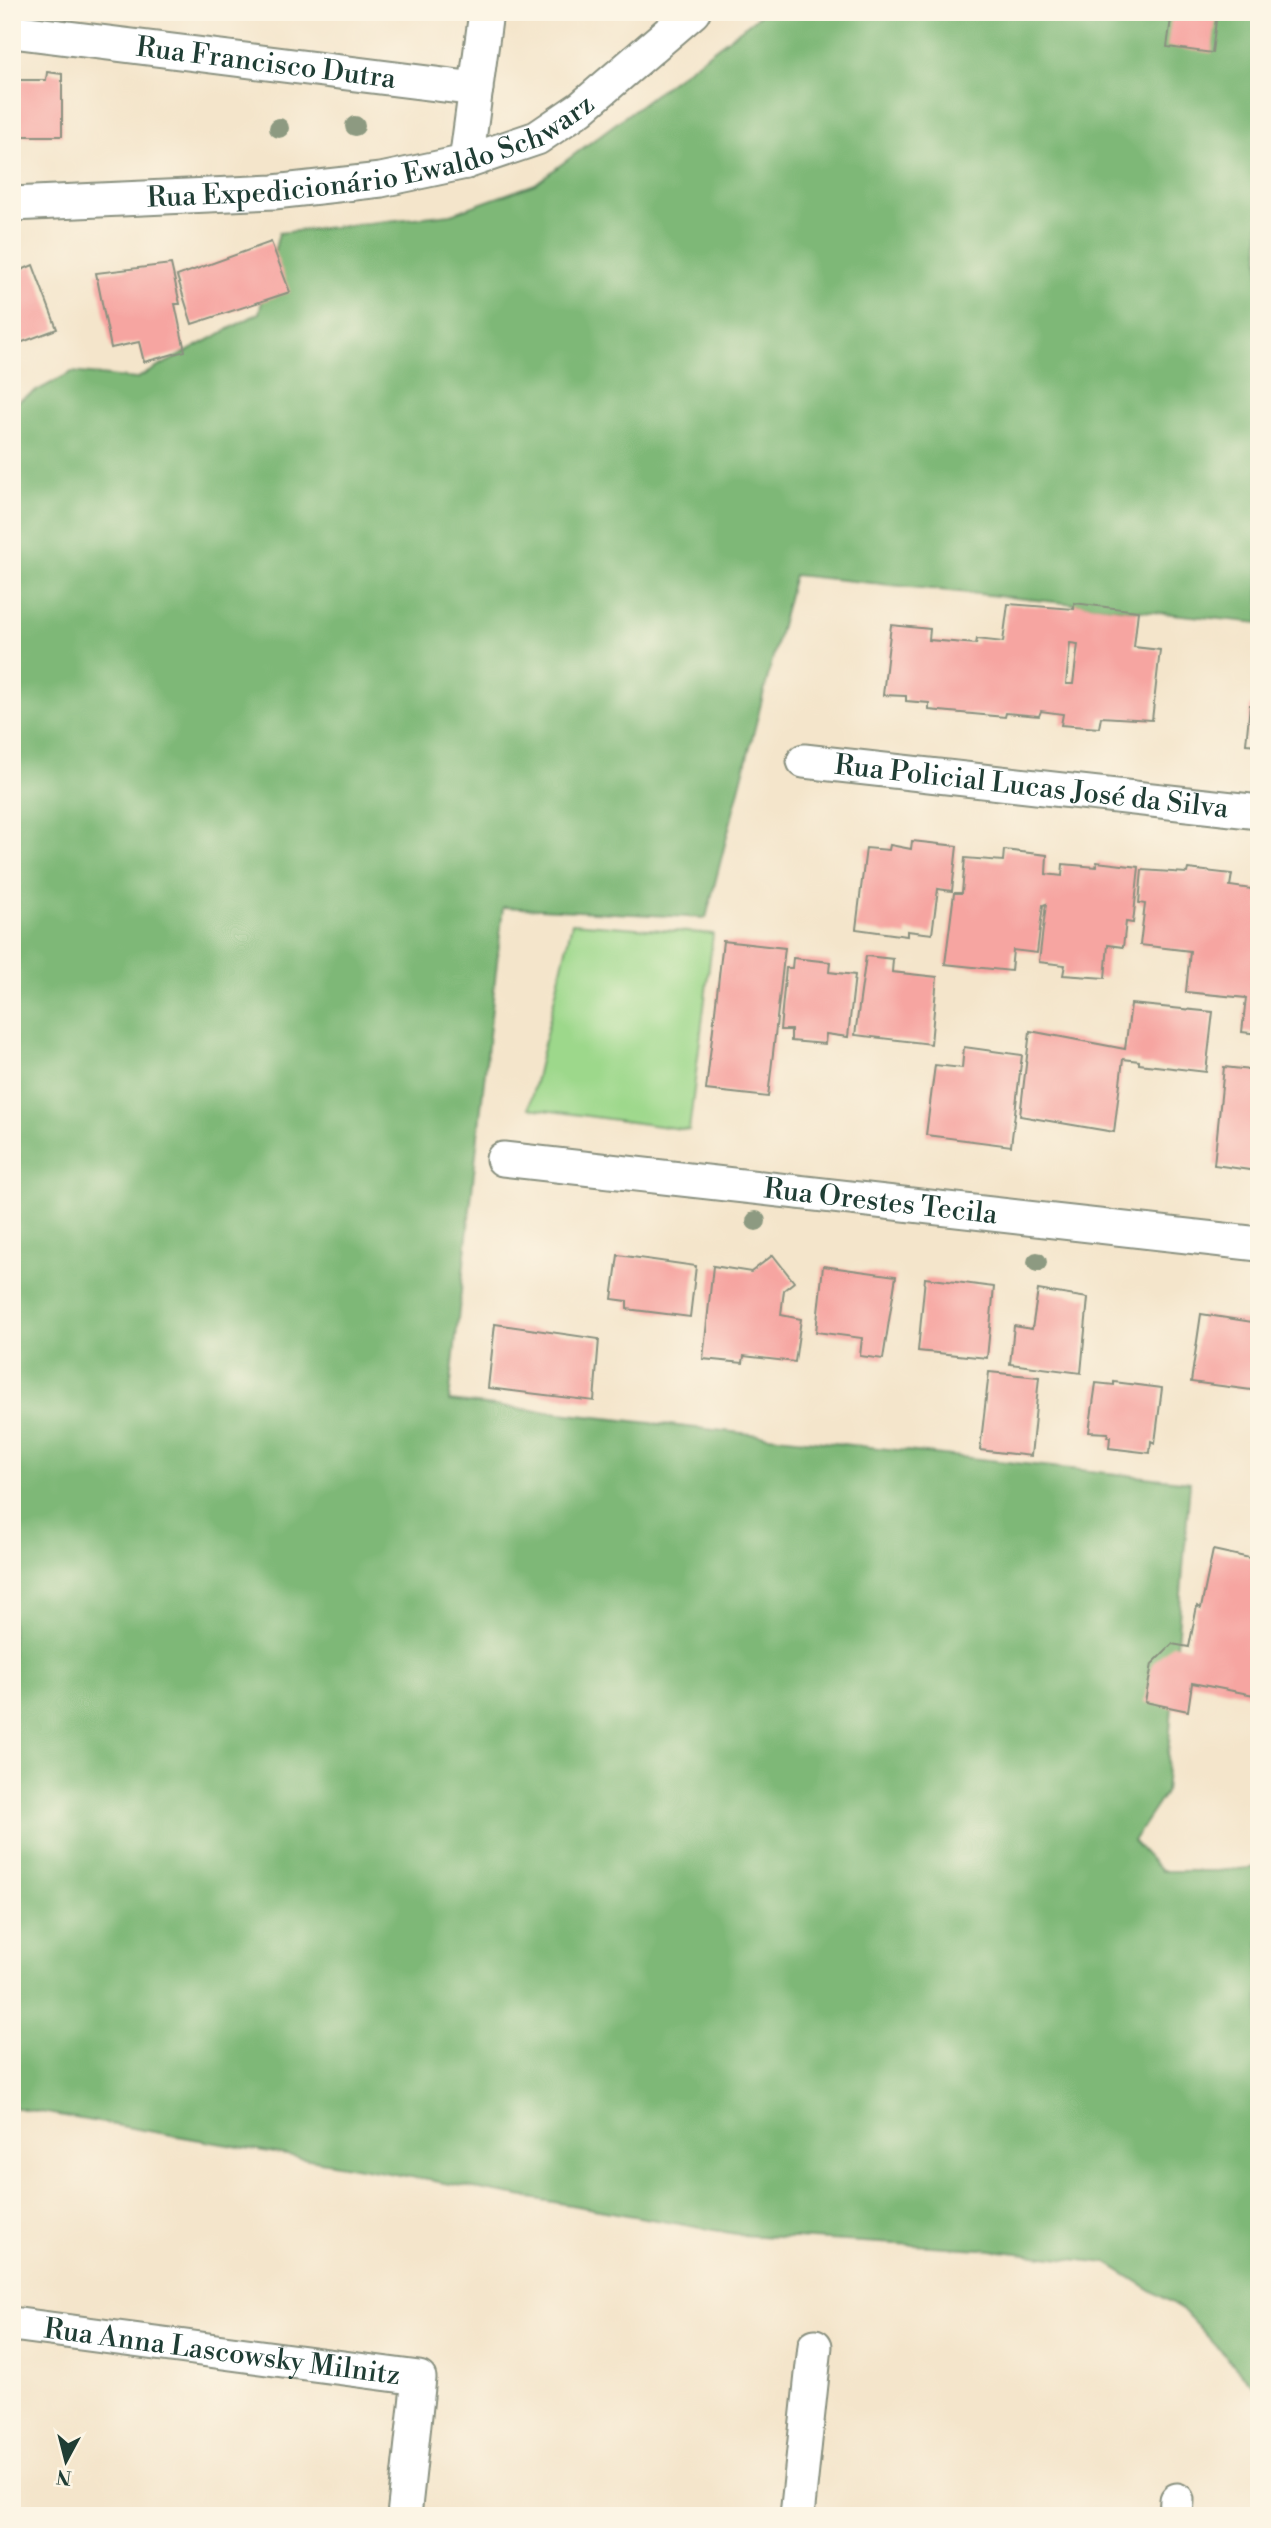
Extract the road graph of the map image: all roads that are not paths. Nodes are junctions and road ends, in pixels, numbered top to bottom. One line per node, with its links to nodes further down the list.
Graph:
1 (486, 12): 4 (street)
2 (693, 12): 5 (street, Rua Expedicionário Ewaldo Schwarz)
3 (12, 31): 4 (street, Rua Francisco Dutra)
4 (476, 89): 5 (street)
5 (466, 162): 6 (street, Rua Expedicionário Ewaldo Schwarz)
6 (12, 204)
7 (804, 761): 8 (street, Rua Policial Lucas José da Silva)
8 (1259, 812)
9 (503, 1160): 10 (street, Rua Orestes Tecila)
10 (1259, 1244)
11 (12, 2324): 13 (street, Rua Anna Lascowsky Milnitz)
12 (815, 2346): 14 (street)
13 (404, 2516)
14 (797, 2516)

